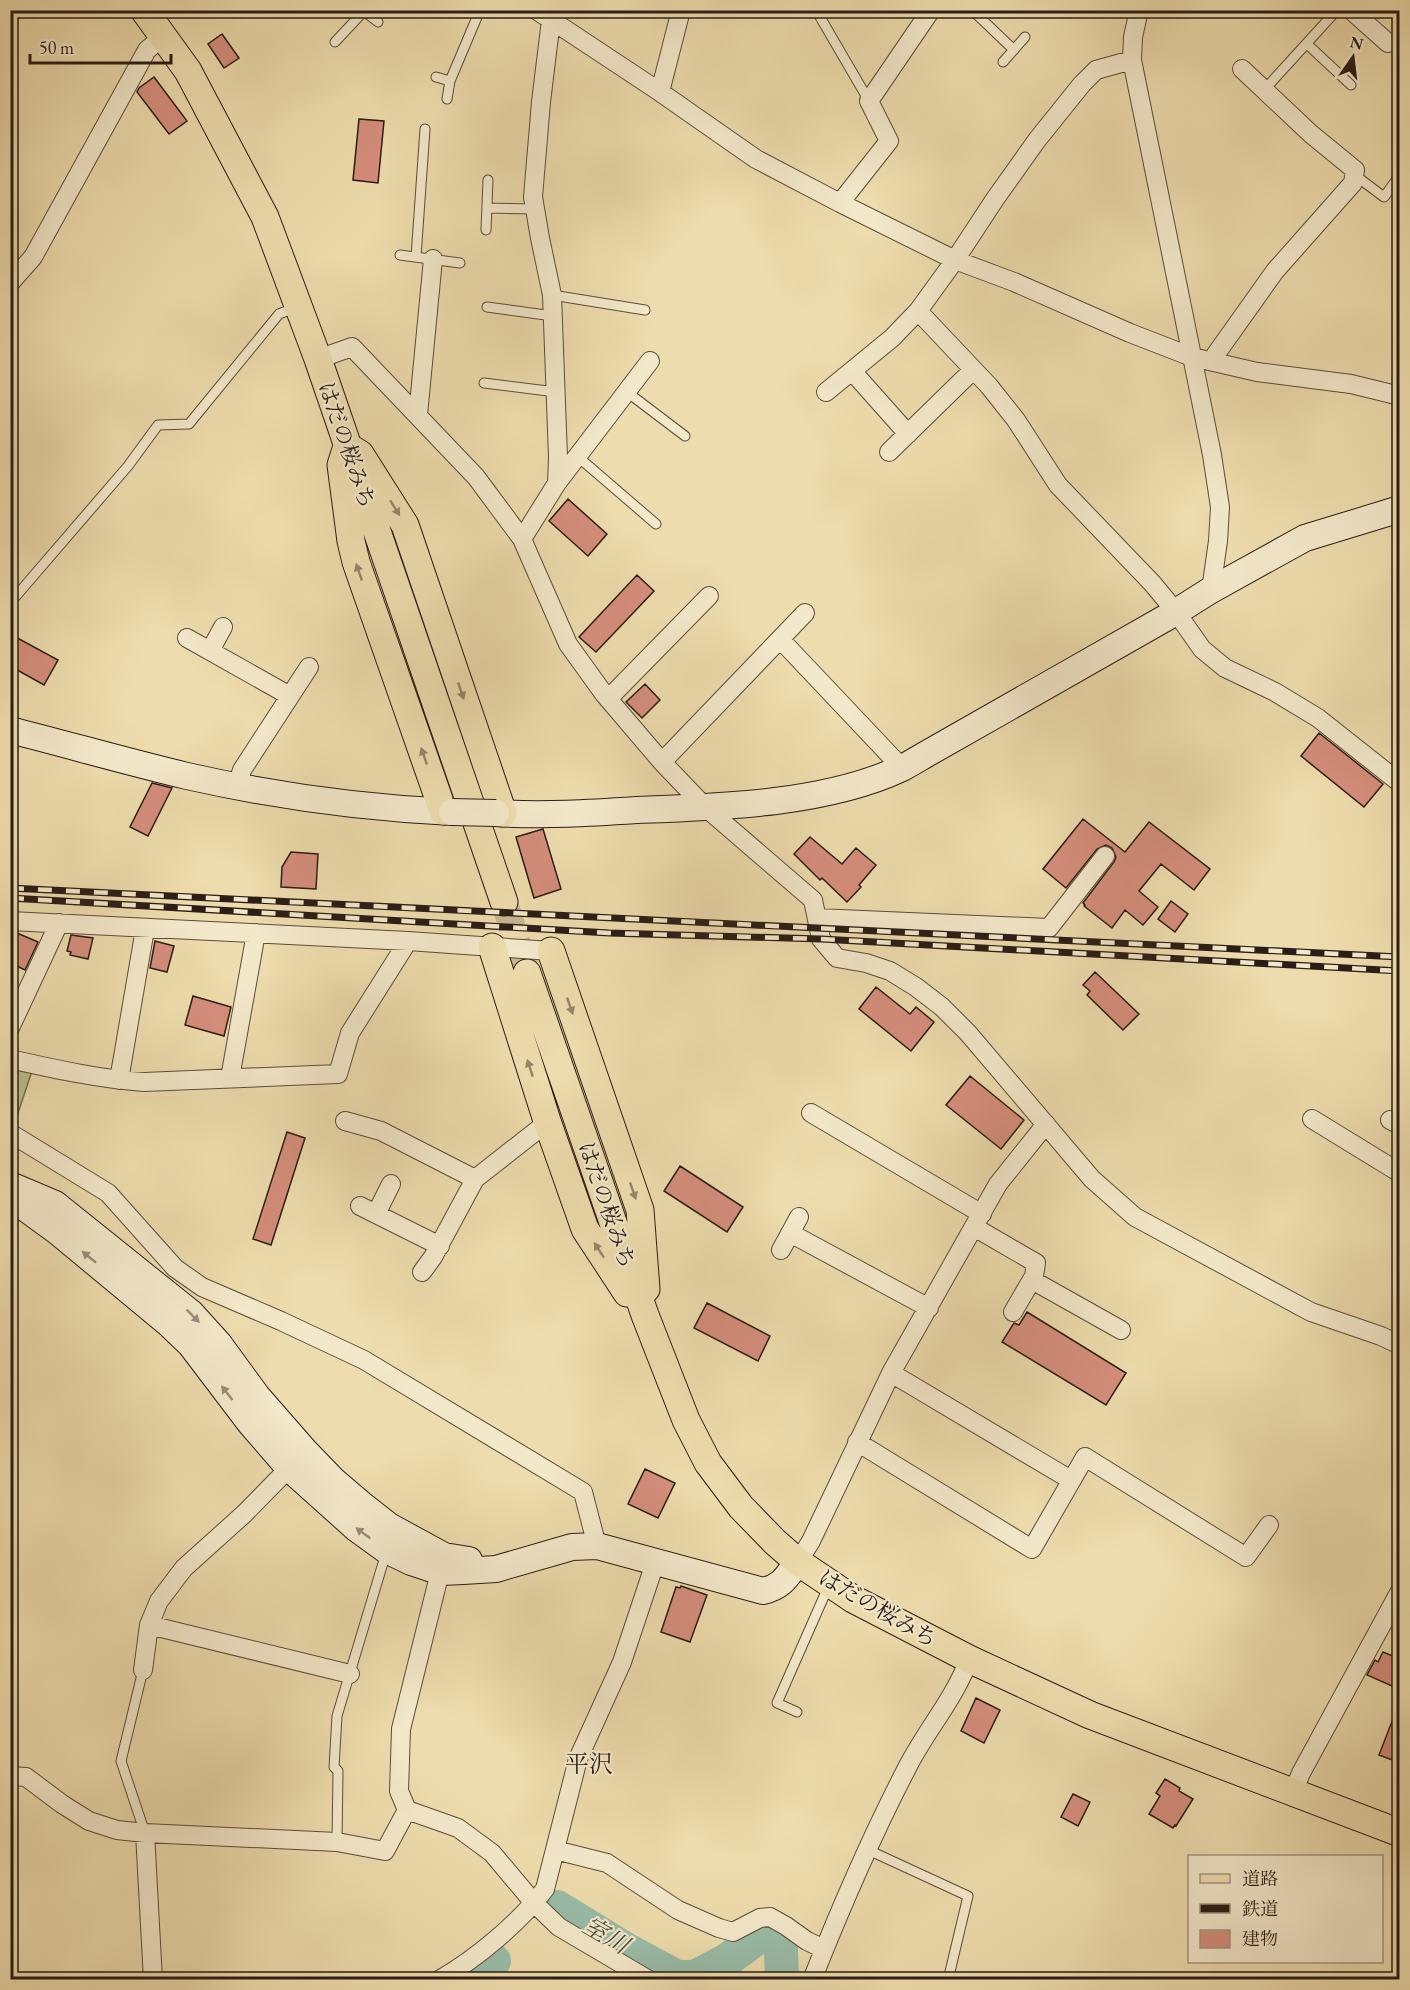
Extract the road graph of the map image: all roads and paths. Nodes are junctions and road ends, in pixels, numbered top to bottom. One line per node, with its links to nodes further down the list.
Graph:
1 (480, 10): 22 (lane)
2 (681, 10): 25 (street)
3 (816, 10): 27 (lane)
4 (931, 10): 27 (street)
5 (972, 10): 17 (lane)
6 (1337, 10): 15 (lane)
7 (1351, 10): 16 (street)
8 (364, 11): 12 (lane); 14 (lane)
9 (1141, 12): 18 (street)
10 (543, 15): 25 (street); 34 (street)
11 (156, 19): 40 (street); 42 (main road, はだの桜みち)
12 (378, 22)
13 (1025, 37): 17 (lane)
14 (335, 42)
15 (1307, 44): 23 (lane); 24 (lane)
16 (1388, 44)
17 (1014, 50): 19 (lane)
18 (1132, 60): 38 (street); 47 (street)
19 (1003, 62)
20 (1242, 69): 24 (street)
21 (436, 77): 22 (lane)
22 (450, 81): 26 (lane)
23 (1351, 85)
24 (1265, 89): 29 (street)
25 (660, 92): 32 (street)
26 (447, 99)
27 (869, 101): 32 (street)
28 (424, 129): 37 (lane)
29 (1356, 176): 30 (lane); 50 (street)
30 (1400, 176)
31 (488, 180): 33 (lane)
32 (840, 203): 38 (street)
33 (487, 208): 34 (lane); 35 (lane)
34 (535, 209): 41 (street)
35 (486, 230)
36 (400, 255): 37 (lane)
37 (425, 258): 39 (lane); 58 (street)
38 (955, 260): 45 (street); 47 (street)
39 (460, 262)
40 (10, 283)
41 (552, 295): 44 (lane); 46 (street)
42 (298, 307): 48 (main road, はだの桜みち); 70 (lane)
43 (487, 307): 46 (lane)
44 (645, 310)
45 (918, 311): 51 (street); 52 (street)
46 (553, 316): 54 (street)
47 (1192, 357): 50 (street); 68 (street)
48 (318, 359): 58 (street); 61 (main road, はだの桜みち)
49 (650, 361): 55 (street)
50 (1214, 362): 57 (street)
51 (973, 370): 59 (street); 72 (street)
52 (852, 371): 56 (street); 59 (street)
53 (484, 383): 54 (lane)
54 (556, 392): 64 (street)
55 (627, 392): 60 (lane); 63 (street)
56 (826, 392)
57 (1400, 396)
58 (418, 415): 67 (street)
59 (908, 434): 62 (street)
60 (685, 436)
61 (347, 446): 86 (main road, one-way to 61); 87 (main road, one-way to 87); 89 (main road, はだの桜みち)
62 (889, 452)
63 (577, 456): 64 (street); 66 (lane)
64 (557, 483): 67 (street)
65 (1400, 509): 68 (street)
66 (656, 524)
67 (522, 539): 79 (street)
68 (1211, 590): 72 (street)
69 (709, 596): 79 (street)
70 (10, 603)
71 (805, 612): 75 (street)
72 (1176, 612): 82 (street); 83 (street)
73 (223, 627): 76 (street)
74 (187, 638): 76 (street)
75 (780, 639): 81 (street); 82 (street)
76 (210, 651): 78 (street)
77 (309, 667): 78 (street)
78 (290, 696): 84 (street)
79 (608, 699): 81 (street)
80 (10, 730): 84 (street)
81 (662, 762): 85 (street)
82 (902, 768): 85 (street)
83 (1400, 783)
84 (237, 786): 86 (street)
85 (705, 807): 87 (street); 90 (street)
86 (448, 811): 87 (street, bridge)
87 (499, 813)
88 (1105, 856): 90 (street)
89 (504, 902)
90 (817, 918): 106 (street)
91 (10, 921): 92 (street)
92 (59, 923): 93 (street); 99 (street)
93 (145, 928): 94 (street); 102 (street)
94 (256, 933): 95 (street); 101 (street)
95 (408, 941): 96 (street); 101 (street)
96 (492, 947): 97 (street); 107 (main road, one-way to 96)
97 (551, 951): 124 (main road, one-way to 124)
98 (527, 973): 124 (main road, はだの桜みち)
99 (10, 1028)
100 (10, 1059): 102 (street)
101 (230, 1078): 102 (street)
102 (119, 1080)
103 (811, 1113): 115 (street)
104 (1312, 1119): 109 (street)
105 (345, 1122): 110 (street)
106 (1046, 1124): 115 (street); 126 (street)
107 (548, 1125): 110 (street); 124 (main road, one-way to 107)
108 (10, 1133): 121 (street)
109 (1400, 1173)
110 (475, 1179): 117 (street)
111 (391, 1184): 117 (street)
112 (10, 1185): 121 (street)
113 (10, 1197): 121 (street, one-way to 113)
114 (799, 1217): 116 (street)
115 (978, 1221): 120 (street); 122 (street)
116 (790, 1233): 118 (street); 122 (street)
117 (440, 1246): 119 (street)
118 (781, 1250)
119 (422, 1272)
120 (1032, 1280): 123 (street); 125 (street)
121 (161, 1286): 129 (street); 132 (street)
122 (929, 1308): 127 (street)
123 (1012, 1312)
124 (645, 1315): 134 (main road, はだの桜みち)
125 (1114, 1320)
126 (1400, 1345)
127 (891, 1373): 128 (street); 130 (street)
128 (857, 1442): 130 (street); 134 (street)
129 (297, 1460): 133 (street, one-way to 129); 136 (street); 139 (street)
130 (1071, 1480): 131 (street)
131 (1269, 1525)
132 (597, 1546): 135 (street); 136 (street)
133 (387, 1550): 136 (street); 142 (lane)
134 (798, 1562): 135 (street); 137 (main road, はだの桜みち)
135 (655, 1563): 151 (street)
136 (443, 1564): 146 (street)
137 (830, 1583): 140 (main road, はだの桜みち); 143 (lane)
138 (1400, 1591): 145 (street)
139 (149, 1625): 141 (street); 142 (street)
140 (969, 1659): 145 (main road, はだの桜みち); 150 (street)
141 (143, 1671): 147 (lane)
142 (350, 1674): 149 (lane)
143 (797, 1712)
144 (10, 1776): 147 (street)
145 (1293, 1793): 148 (main road, はだの桜みち)
146 (407, 1810): 149 (street); 152 (street)
147 (145, 1833): 149 (street); 154 (street)
148 (1400, 1833)
149 (337, 1842)
150 (866, 1849): 153 (street); 158 (lane)
151 (555, 1850): 152 (street); 153 (street)
152 (534, 1903): 155 (street); 156 (street)
153 (824, 1949): 157 (street)
154 (153, 1980)
155 (439, 1980)
156 (649, 1980)
157 (812, 1980)
158 (948, 1980)

